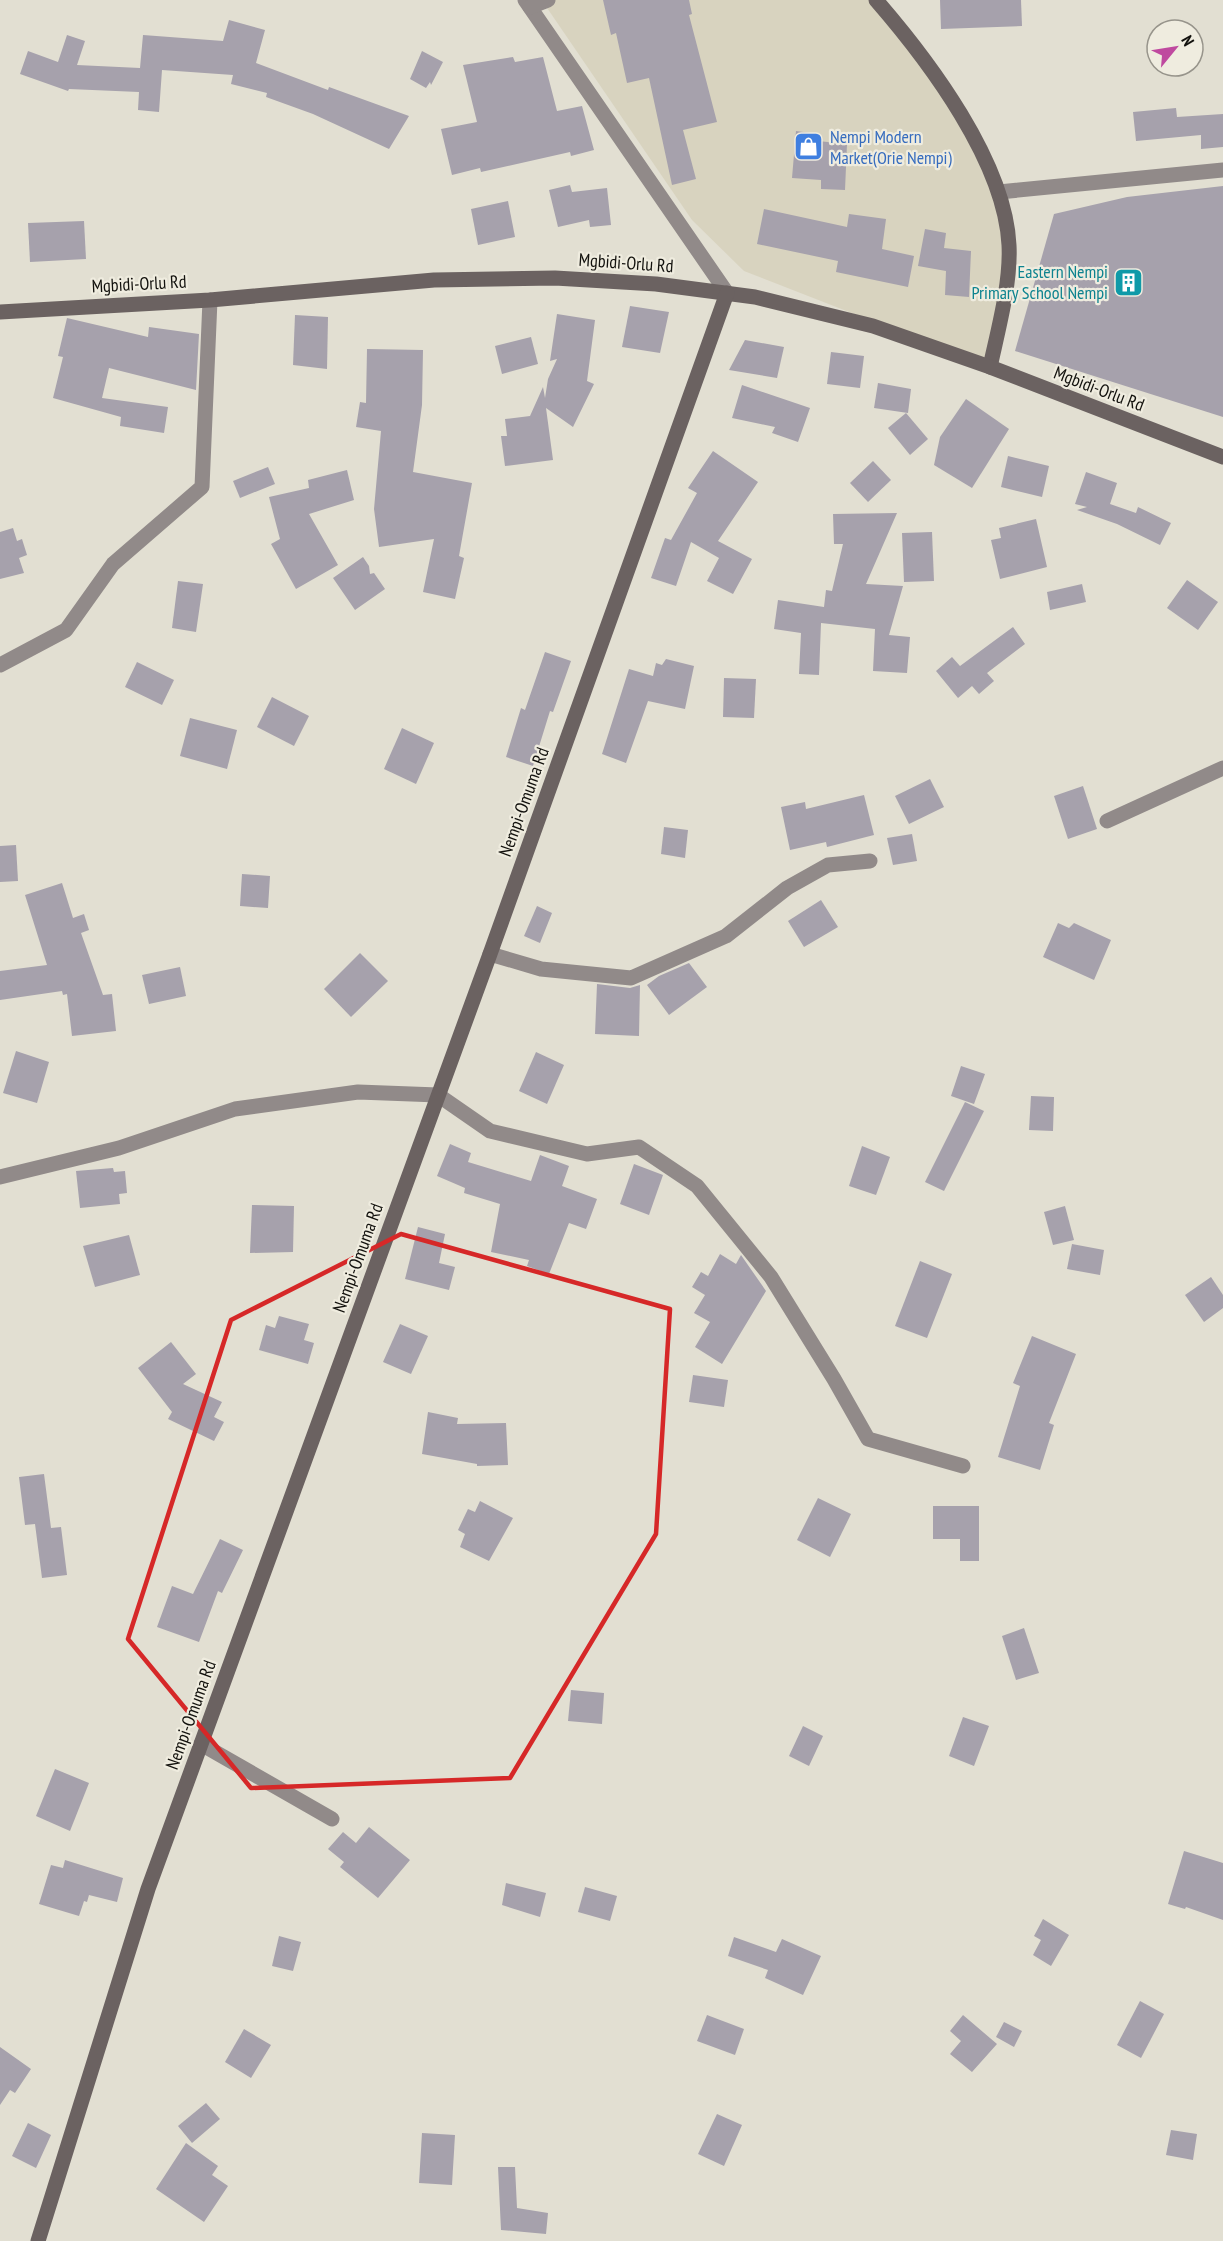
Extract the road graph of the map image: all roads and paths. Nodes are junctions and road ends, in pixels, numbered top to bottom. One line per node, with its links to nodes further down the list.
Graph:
1 (548, 0): 3 (street)
2 (876, 0): 5 (street)
3 (527, 4): 6 (street)
4 (1223, 170): 5 (street)
5 (999, 192): 9 (street)
6 (727, 293): 7 (street, Mgbidi-Orlu Rd); 9 (street, Mgbidi-Orlu Rd); 15 (street, Nempi-Omuma Rd)
7 (210, 300): 8 (street, Mgbidi-Orlu Rd); 11 (street)
8 (1, 311)
9 (990, 367): 10 (street, Mgbidi-Orlu Rd)
10 (1223, 457)
11 (0, 665)
12 (1223, 768): 13 (street)
13 (1107, 821)
14 (870, 861): 15 (street)
15 (490, 954): 16 (street, Nempi-Omuma Rd)
16 (438, 1095): 17 (street); 18 (street); 19 (street, Nempi-Omuma Rd)
17 (0, 1177)
18 (963, 1466)
19 (201, 1744): 20 (street); 21 (street, Nempi-Omuma Rd)
20 (332, 1819)
21 (38, 2241)

